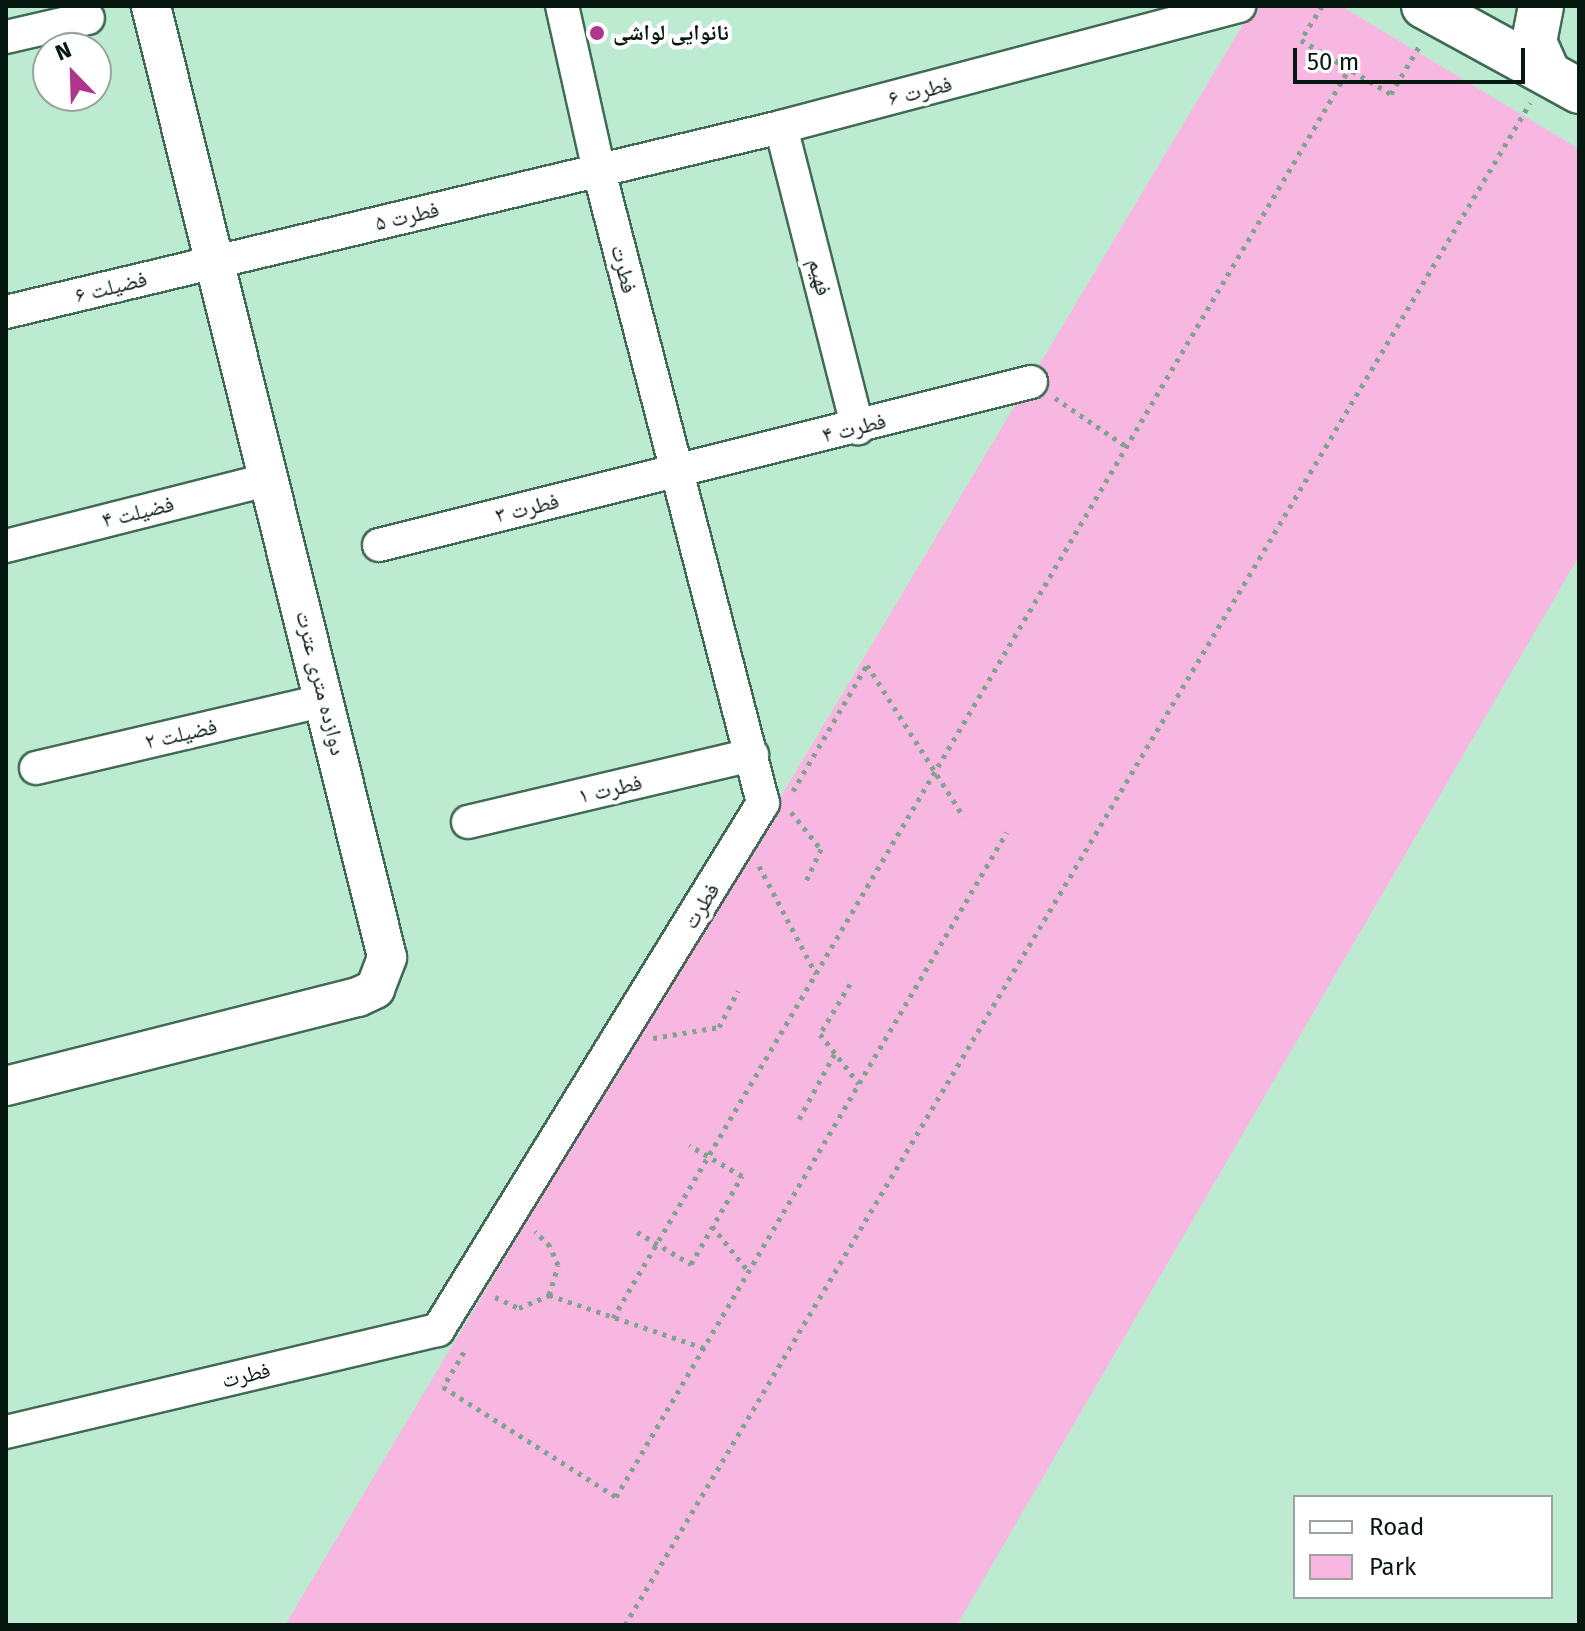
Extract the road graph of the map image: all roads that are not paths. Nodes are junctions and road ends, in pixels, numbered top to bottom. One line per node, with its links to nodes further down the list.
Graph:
1 (151, 6): 11 (street, دوازده متری عترت)
2 (562, 6): 10 (street, فطرت)
3 (1239, 6): 9 (street, فطرت ۶)
4 (1541, 6): 8 (main road)
5 (1431, 10): 8 (main road)
6 (88, 18): 7 (street)
7 (6, 37)
8 (1563, 82)
9 (781, 127): 10 (street, فطرت ۶); 14 (street, فهیم)
10 (599, 171): 11 (street, فطرت ۵); 15 (street, فطرت)
11 (215, 261): 12 (street, فضیلت ۶); 16 (street, دوازده متری عترت)
12 (6, 312)
13 (1031, 382): 14 (street, فطرت ۴)
14 (858, 428): 15 (street, فطرت ۴)
15 (675, 471): 17 (street, فطرت ۳); 20 (street, فطرت)
16 (270, 479): 18 (street, فضیلت ۴); 19 (street, دوازده متری عترت)
17 (379, 545)
18 (6, 546)
19 (325, 700): 21 (street, فضیلت ۲); 23 (street, دوازده متری عترت)
20 (752, 755): 22 (street, فطرت ۱); 24 (street, فطرت)
21 (36, 768)
22 (468, 822)
23 (6, 1086)
24 (6, 1432)

